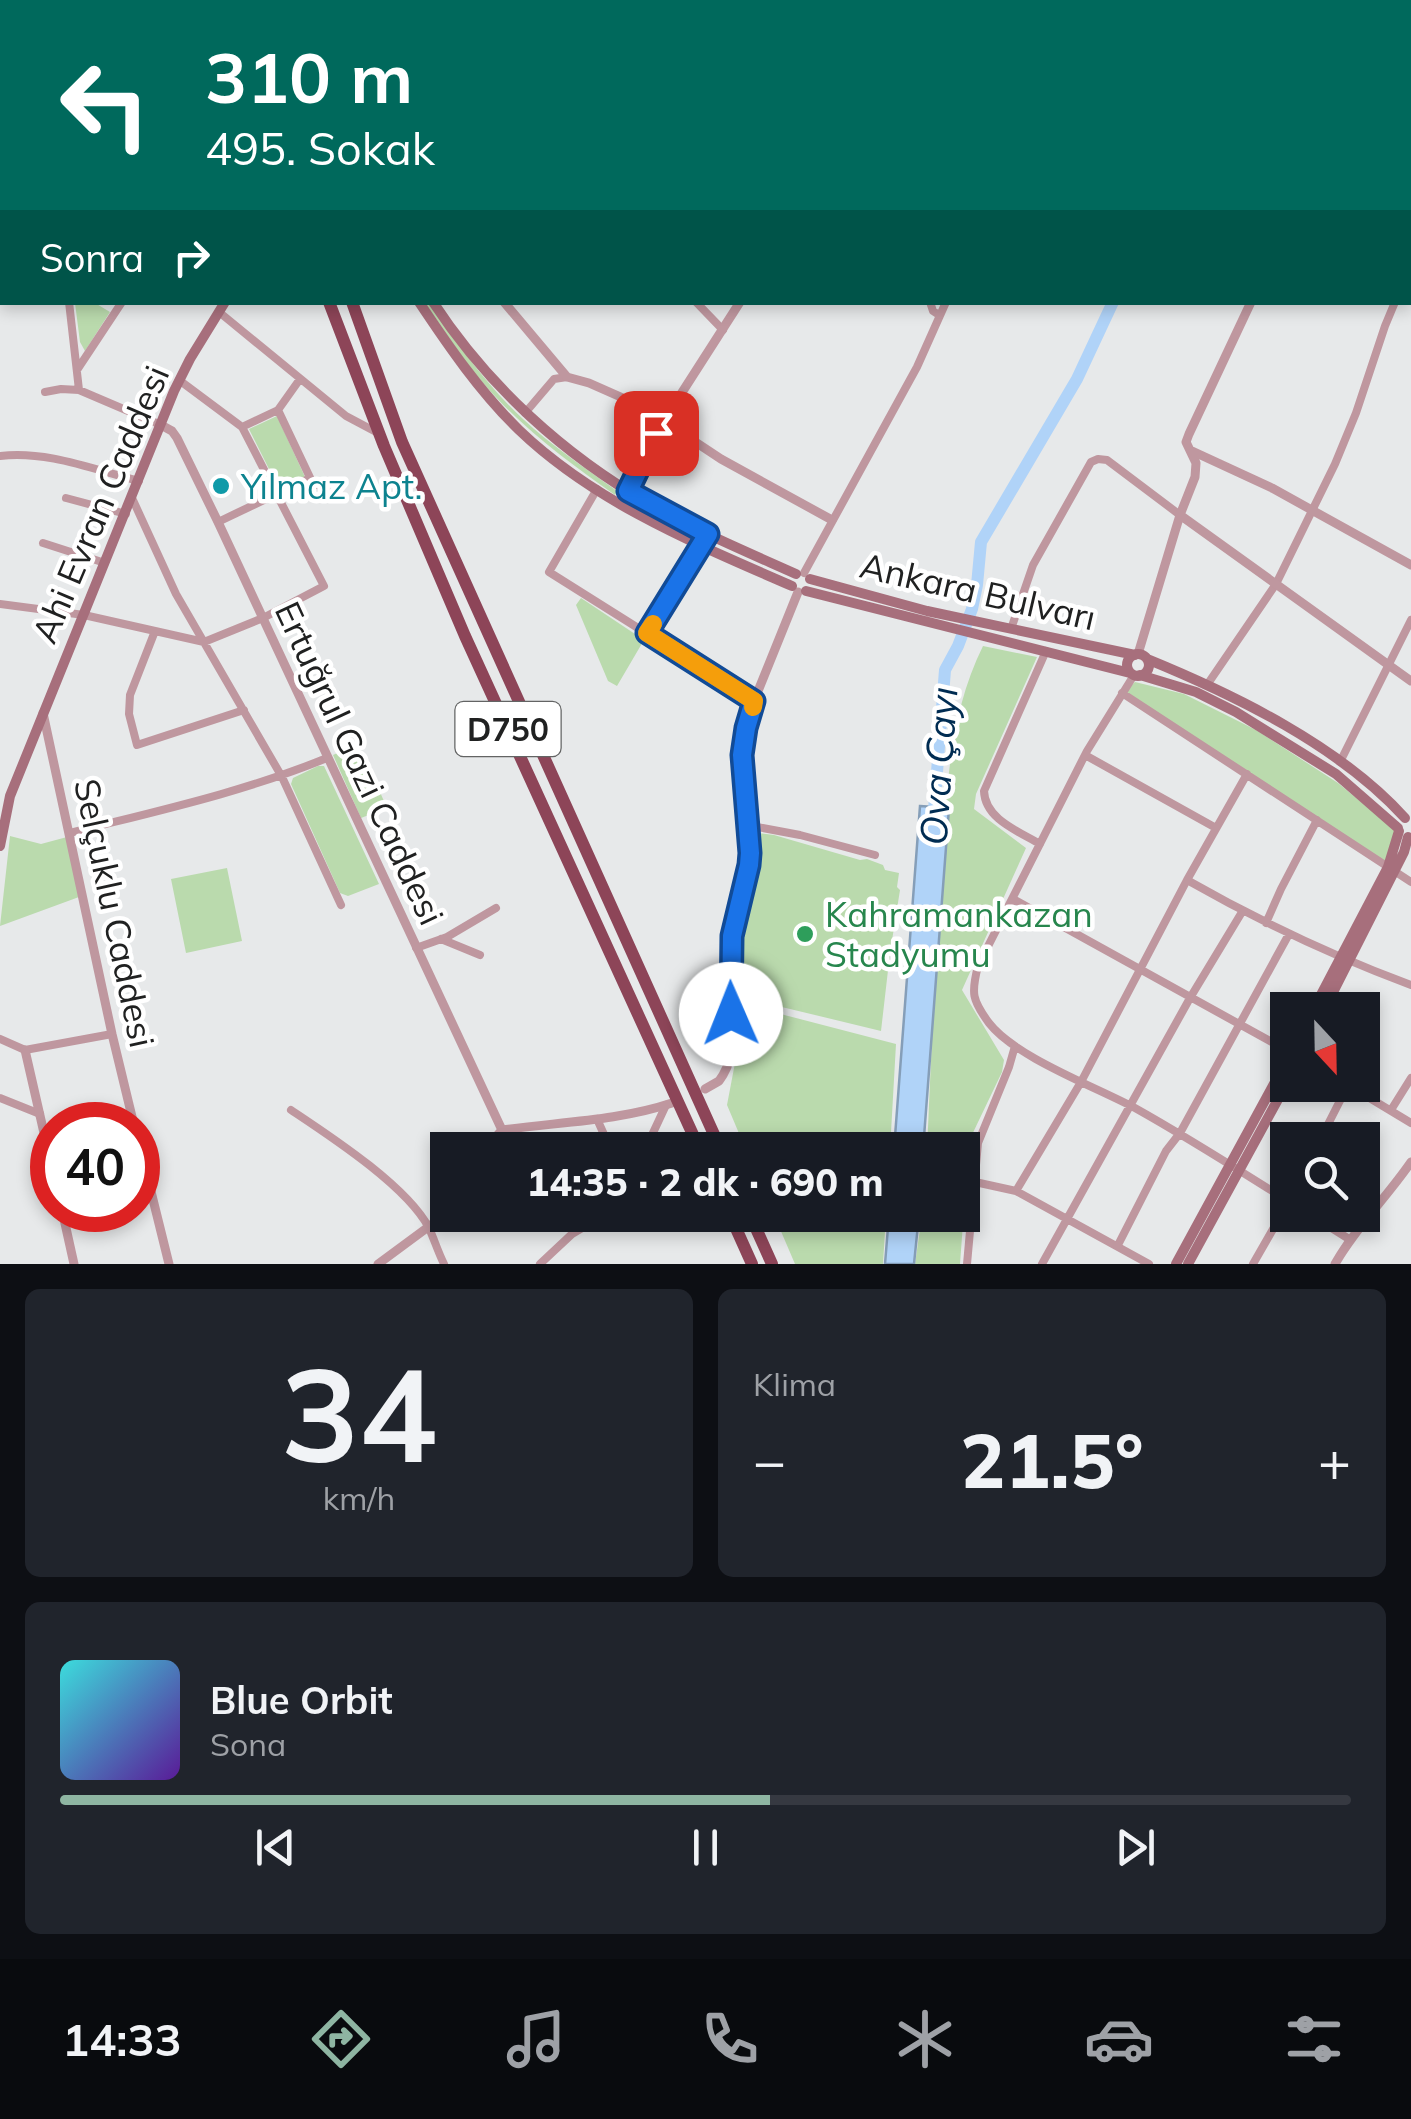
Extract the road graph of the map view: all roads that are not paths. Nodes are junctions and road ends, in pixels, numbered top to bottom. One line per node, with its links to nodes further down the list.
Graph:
1 (69, 305): 17 (street)
2 (330, 305): 28 (highway, D750)
3 (353, 305): 129 (highway, D750)
4 (420, 305): 32 (main road, Ankara Bulvarı)
5 (435, 305): 24 (main road, Ankara Bulvarı)
6 (507, 305): 18 (street)
7 (699, 305): 16 (street)
8 (738, 305): 16 (street)
9 (931, 305): 15 (street)
10 (944, 305): 15 (street)
11 (1250, 305): 29 (street)
12 (1394, 305): 38 (street)
13 (119, 306): 17 (street)
14 (222, 307): 19 (street); 20 (main road, Ahi Evran Caddesi)
15 (939, 315): 41 (street)
16 (723, 330): 25 (street)
17 (77, 370): 21 (street)
18 (567, 377): 24 (street); 25 (street)
19 (300, 378): 23 (street); 28 (street)
20 (179, 380): 26 (main road, Ahi Evran Caddesi); 27 (street)
21 (79, 390): 22 (street); 26 (street)
22 (44, 392)
23 (278, 410): 27 (street); 34 (street)
24 (525, 413): 33 (main road, Ankara Bulvarı)
25 (662, 422): 33 (street); 41 (street)
26 (162, 425): 31 (main road, Ahi Evran Caddesi); 42 (street, Ertuğrul Gazi Caddesi)
27 (242, 427): 34 (street)
28 (379, 433): 128 (highway, D750)
29 (1190, 450): 38 (street); 40 (street)
30 (0, 456): 31 (street)
31 (139, 481): 36 (main road, Ahi Evran Caddesi)
32 (597, 489): 37 (main road, Ankara Bulvarı); 58 (street)
33 (628, 491): 37 (main road); 43 (main road, Ankara Bulvarı)
34 (277, 494): 42 (street); 54 (street)
35 (66, 498): 39 (street)
36 (132, 498): 39 (main road, Ahi Evran Caddesi); 59 (street)
37 (620, 504): 45 (main road, Ankara Bulvarı)
38 (1312, 510): 47 (street); 49 (street)
39 (126, 514): 46 (main road, Ahi Evran Caddesi)
40 (1180, 514): 49 (street); 56 (street); 61 (street)
41 (832, 520): 48 (street)
42 (218, 522): 54 (street, Ertuğrul Gazi Caddesi)
43 (708, 534): 45 (main road); 48 (main road, Ankara Bulvarı)
44 (43, 543): 46 (street)
45 (700, 546): 50 (main road, Ankara Bulvarı); 58 (street)
46 (106, 562): 52 (main road, Ahi Evran Caddesi)
47 (1411, 564)
48 (803, 576): 50 (main road); 50 (main road, Ankara Bulvarı); 53 (main road, Ankara Bulvarı)
49 (1276, 584): 62 (street); 65 (street)
50 (798, 590): 53 (main road, Ankara Bulvarı); 67 (street)
51 (0, 604): 52 (street)
52 (84, 615): 57 (street); 69 (main road, Ahi Evran Caddesi)
53 (925, 616): 56 (main road, Ankara Bulvarı); 60 (main road, Ankara Bulvarı)
54 (263, 618): 59 (street); 71 (street, Ertuğrul Gazi Caddesi)
55 (1411, 620): 62 (street)
56 (1011, 629): 61 (main road, Ankara Bulvarı)
57 (155, 631): 59 (street); 68 (street)
58 (647, 633): 67 (street)
59 (204, 642): 68 (street)
60 (1046, 651): 63 (main road, Ankara Bulvarı); 81 (street)
61 (1140, 656): 63 (main road, Ankara Bulvarı); 63 (main road); 65 (main road, Ankara Bulvarı)
62 (1388, 664): 64 (street); 72 (street)
63 (1135, 674): 66 (street); 78 (main road, Ankara Bulvarı)
64 (1411, 681)
65 (1208, 684): 72 (main road, Ankara Bulvarı)
66 (1122, 693): 70 (street); 73 (street)
67 (754, 701): 77 (street)
68 (244, 710): 74 (street)
69 (43, 712): 75 (main road, Ahi Evran Caddesi); 80 (street, Selçuklu Caddesi)
70 (1085, 755): 79 (street); 81 (street)
71 (327, 758): 74 (street); 94 (street, Ertuğrul Gazi Caddesi)
72 (1340, 762): 78 (main road, Ankara Bulvarı)
73 (1247, 774): 76 (street); 79 (street)
74 (282, 776): 80 (street); 88 (street)
75 (5, 794): 82 (main road, Ahi Evran Caddesi)
76 (1317, 820): 84 (street); 91 (street)
77 (747, 825): 83 (street); 111 (street)
78 (1407, 827): 84 (main road)
79 (1216, 828): 85 (street)
80 (70, 833): 104 (street, Selçuklu Caddesi)
81 (1040, 844): 87 (street)
82 (0, 846)
83 (875, 855)
84 (1391, 869): 86 (street); 96 (main road)
85 (1187, 880): 90 (street); 97 (street)
86 (1411, 882)
87 (1013, 899): 97 (street); 107 (street)
88 (341, 905)
89 (496, 908): 93 (street)
90 (1242, 912): 91 (street); 102 (street)
91 (1266, 923): 92 (street)
92 (1289, 934): 96 (street); 103 (street)
93 (442, 939): 94 (street); 95 (street)
94 (416, 948): 125 (street, Ertuğrul Gazi Caddesi)
95 (480, 956)
96 (1344, 960): 99 (street); 100 (main road); 101 (main road)
97 (1140, 968): 102 (street); 110 (street)
98 (1411, 972): 99 (street)
99 (1408, 984)
100 (1324, 992)
101 (1331, 992)
102 (1190, 998): 103 (street); 119 (street)
103 (1239, 1024): 106 (street); 130 (street)
104 (112, 1034): 108 (street); 115 (street, Selçuklu Caddesi)
105 (0, 1039): 108 (street)
106 (1270, 1040)
107 (1014, 1046): 110 (street); 131 (street)
108 (25, 1050): 114 (street)
109 (1411, 1078): 122 (street)
110 (1081, 1082): 119 (street); 137 (street)
111 (705, 1089)
112 (1270, 1090): 133 (main road)
113 (0, 1098): 120 (street)
114 (37, 1102)
115 (128, 1102)
116 (1277, 1102): 134 (main road)
117 (1377, 1102): 122 (street)
118 (670, 1104): 123 (street); 127 (street)
119 (1130, 1106): 130 (street); 138 (street)
120 (30, 1110)
121 (291, 1110): 139 (street)
122 (1391, 1110): 124 (street)
123 (597, 1118): 125 (street); 126 (street)
124 (1411, 1123)
125 (502, 1130)
126 (603, 1132)
127 (655, 1132)
128 (692, 1132)
129 (712, 1132)
130 (1180, 1133): 133 (street); 149 (street)
131 (980, 1138)
132 (1411, 1162): 148 (street)
133 (1229, 1164): 134 (street); 160 (main road)
134 (1240, 1171): 136 (street); 161 (main road)
135 (980, 1183): 137 (street)
136 (1270, 1190)
137 (1016, 1191): 138 (street)
138 (1068, 1218): 149 (street); 150 (street)
139 (428, 1227): 153 (street); 154 (street)
140 (67, 1232): 151 (street)
141 (160, 1232): 152 (street)
142 (575, 1232): 155 (street)
143 (738, 1232): 156 (highway)
144 (758, 1232): 157 (highway)
145 (970, 1232): 158 (street)
146 (1271, 1232): 162 (street)
147 (1338, 1232): 148 (street)
148 (1349, 1239): 163 (street)
149 (1118, 1245): 159 (street)
150 (1044, 1263)
151 (74, 1264)
152 (167, 1264)
153 (378, 1264)
154 (444, 1264)
155 (540, 1264)
156 (752, 1264)
157 (772, 1264)
158 (967, 1264)
159 (1150, 1264)
160 (1176, 1264)
161 (1188, 1264)
162 (1252, 1264)
163 (1335, 1264)

